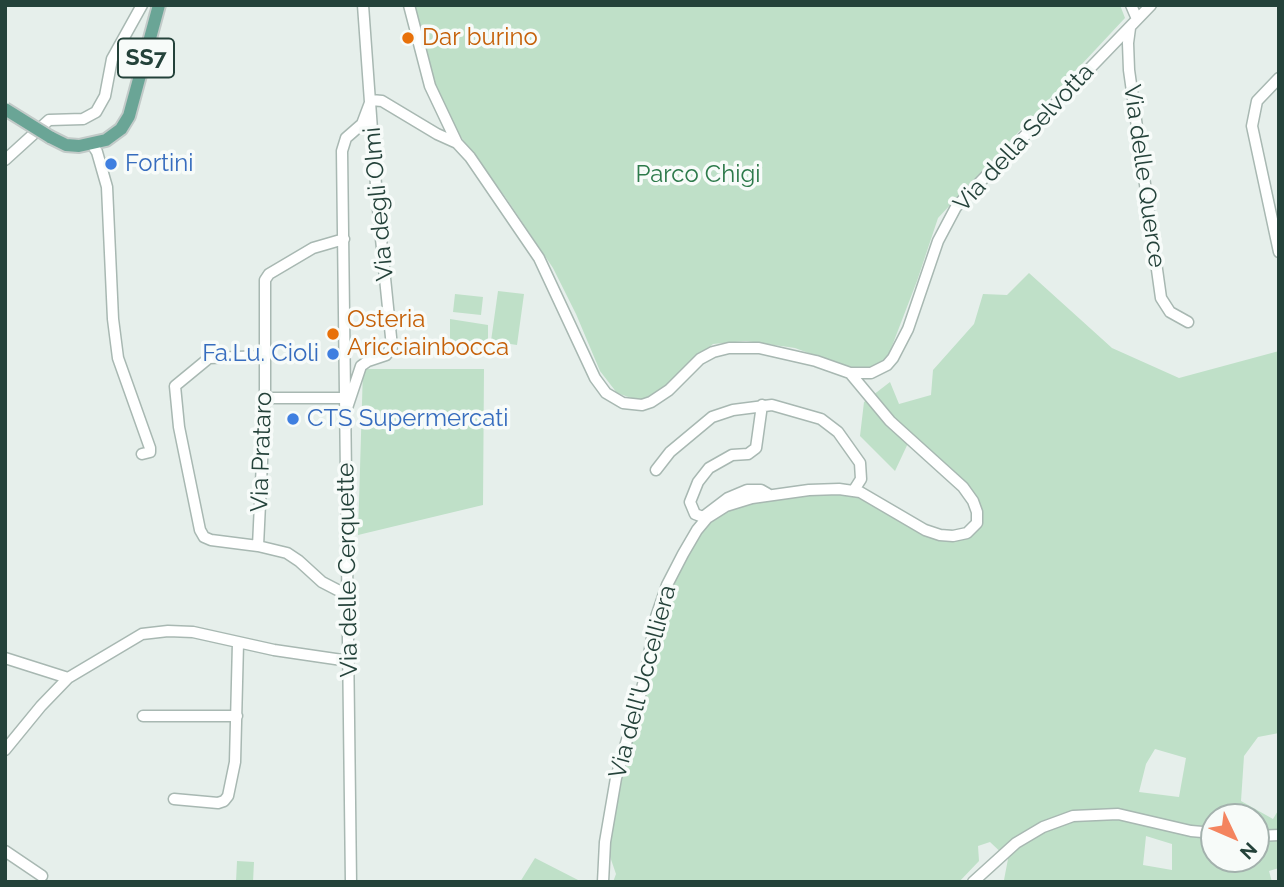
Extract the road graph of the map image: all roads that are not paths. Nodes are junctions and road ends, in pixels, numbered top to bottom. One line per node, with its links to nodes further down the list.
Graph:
1 (142, 5): 13 (street)
2 (159, 5): 12 (main road, SS7)
3 (363, 5): 9 (street)
4 (409, 5): 11 (street)
5 (1131, 5): 7 (street)
6 (1151, 5): 7 (street, Via della Selvotta)
7 (1137, 19): 18 (street, Via delle Querce); 20 (street, Via della Selvotta)
8 (1279, 78): 15 (street)
9 (371, 100): 11 (street); 16 (street, Via delle Cerquette); 24 (street, Via degli Olmi)
10 (5, 109): 12 (main road, bridge)
11 (457, 143): 20 (street)
12 (92, 144): 25 (street)
13 (5, 160)
14 (1279, 191): 15 (street)
15 (1267, 198): 17 (street)
16 (344, 239): 19 (street, Via Prataro); 22 (street, Via delle Cerquette)
17 (1279, 252)
18 (1188, 322)
19 (265, 356): 21 (street, Via Prataro); 29 (street)
20 (850, 373): 27 (street, Via dell'Uccelliera)
21 (265, 398): 22 (street); 29 (street, Via Prataro)
22 (344, 398): 24 (street, Via delle Cerquette)
23 (762, 405): 26 (street); 27 (street); 28 (street)
24 (346, 412): 30 (street, Via delle Cerquette)
25 (142, 454)
26 (656, 470)
27 (854, 490): 28 (street, Via dell'Uccelliera)
28 (769, 495): 43 (street, Via dell'Uccelliera)
29 (258, 546): 30 (street)
30 (349, 596): 33 (street, Via delle Cerquette)
31 (238, 643): 33 (street); 34 (street); 36 (street)
32 (5, 658): 34 (street)
33 (349, 661): 42 (street, Via delle Cerquette)
34 (68, 678): 37 (street)
35 (143, 716): 36 (street)
36 (237, 716): 38 (street)
37 (5, 750)
38 (174, 799)
39 (1200, 832): 44 (street)
40 (5, 851): 41 (street)
41 (42, 876)
42 (351, 882)
43 (603, 882)
44 (973, 882)

